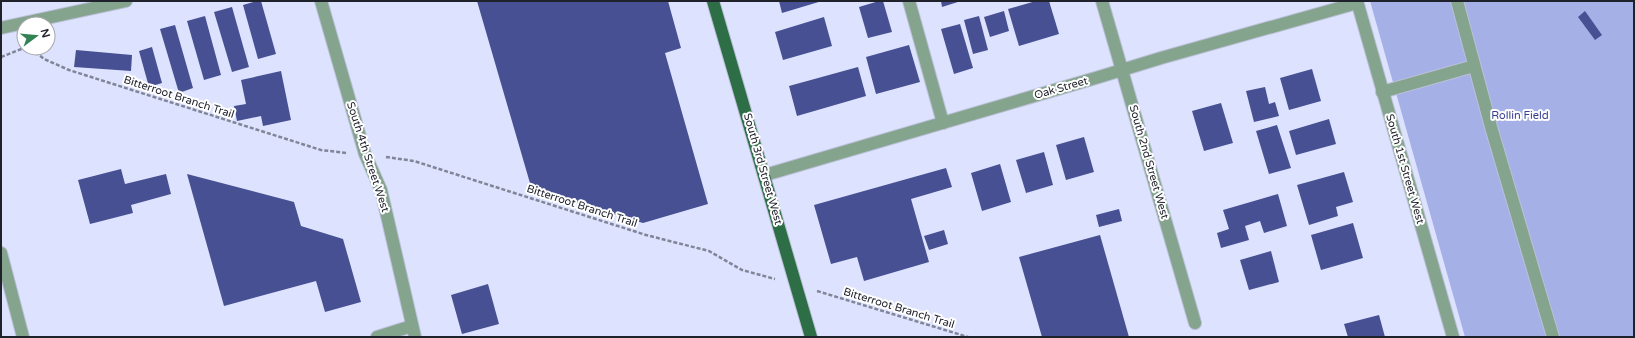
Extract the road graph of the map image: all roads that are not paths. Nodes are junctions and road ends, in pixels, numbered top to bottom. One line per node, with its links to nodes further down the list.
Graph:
1 (126, 1): 8 (street)
2 (321, 1): 16 (street, South 4th Street West)
3 (714, 1): 13 (main road, South 3rd Street West)
4 (909, 1): 12 (street)
5 (1102, 1): 10 (street, South 2nd Street West)
6 (1457, 1): 9 (street)
7 (1357, 2): 10 (street, Oak Street); 11 (street, South 1st Street West)
8 (1, 28)
9 (1474, 66): 11 (street); 21 (street)
10 (1122, 70): 12 (street, Oak Street); 15 (street, South 2nd Street West)
11 (1382, 92): 20 (street, South 1st Street West)
12 (943, 123): 13 (street, Oak Street)
13 (765, 175): 19 (main road, South 3rd Street West)
14 (1, 253): 17 (street)
15 (1195, 323)
16 (414, 332): 18 (street)
17 (23, 337)
18 (377, 337)
19 (811, 337)
20 (1453, 337)
21 (1553, 337)

